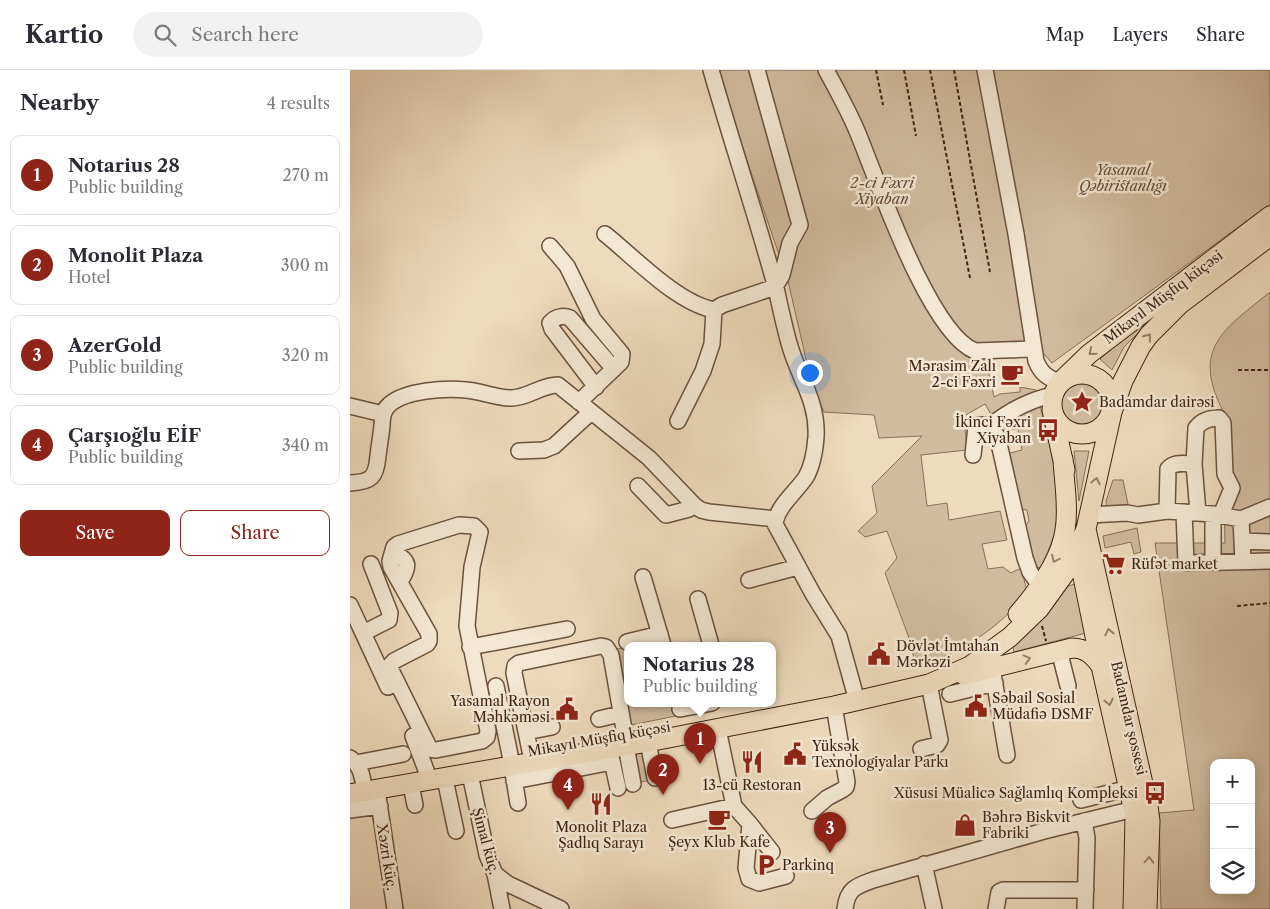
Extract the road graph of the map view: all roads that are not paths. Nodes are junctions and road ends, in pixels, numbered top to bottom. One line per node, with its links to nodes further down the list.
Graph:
1 (711, 70): 9 (street)
2 (757, 70): 9 (street)
3 (826, 70): 13 (street)
4 (985, 70): 13 (street)
5 (1270, 216): 16 (main road, Mikayıl Müşfiq küçəsi, one-way to 16)
6 (605, 234): 11 (street)
7 (1270, 236): 20 (main road, Mikayıl Müşfiq küçəsi, one-way to 7)
8 (550, 246): 10 (street)
9 (775, 287): 11 (street); 34 (street)
10 (587, 306): 12 (street); 14 (street)
11 (714, 310): 22 (street)
12 (570, 318): 14 (street); 15 (street)
13 (1033, 350): 16 (street)
14 (614, 370): 15 (street)
15 (596, 387): 17 (street)
16 (1055, 396): 20 (main road); 20 (main road); 23 (street); 26 (main road)
17 (579, 402): 19 (street); 21 (street)
18 (350, 406): 21 (street)
19 (591, 412): 24 (street); 30 (street)
20 (1112, 412): 36 (main road, Mikayıl Müşfiq küçəsi, one-way to 20)
21 (383, 414): 28 (street)
22 (678, 421)
23 (990, 426): 25 (street); 47 (street)
24 (519, 451)
25 (973, 456)
26 (1063, 459): 39 (main road, Badamdar şossesi); 47 (main road, Mikayıl Müşfiq küçəsi, one-way to 47)
27 (1194, 464): 32 (street); 33 (street); 33 (street)
28 (350, 483)
29 (638, 486): 30 (street)
30 (694, 505): 34 (street)
31 (1270, 507): 35 (street)
32 (1167, 511): 33 (street); 36 (street)
33 (1204, 513): 35 (street); 41 (street); 41 (street)
34 (776, 519): 44 (street)
35 (1241, 519): 37 (street)
36 (1087, 523): 39 (main road, Mikayıl Müşfiq küçəsi); 97 (main road, Badamdar şossesi, one-way to 36)
37 (1243, 541): 38 (street); 42 (street)
38 (1270, 542)
39 (1078, 551): 57 (main road, Badamdar şossesi); 59 (main road, Mikayıl Müşfiq küçəsi)
40 (1270, 561): 42 (street)
41 (1213, 562): 42 (street)
42 (1243, 562)
43 (372, 564): 51 (street)
44 (798, 567): 46 (street); 62 (street)
45 (643, 577): 52 (street)
46 (748, 580)
47 (1040, 586): 62 (main road, Mikayıl Müşfiq küçəsi)
48 (698, 598): 54 (street)
49 (350, 605): 51 (street)
50 (567, 629): 55 (street)
51 (362, 633): 70 (street)
52 (662, 640): 53 (street)
53 (627, 642)
54 (710, 642)
55 (470, 647): 70 (street); 70 (street)
56 (1053, 647): 57 (main road); 58 (main road, one-way to 56); 61 (street)
57 (1101, 666): 90 (main road, Badamdar şossesi, one-way to 90)
58 (993, 675): 59 (main road); 63 (street); 80 (street)
59 (929, 684): 65 (main road, Mikayıl Müşfiq küçəsi); 77 (street)
60 (496, 686): 82 (street)
61 (1068, 686)
62 (854, 690): 64 (main road, Mikayıl Müşfiq küçəsi)
63 (950, 694)
64 (776, 700)
65 (834, 706): 73 (main road, Mikayıl Müşfiq küçəsi); 99 (street)
66 (698, 707): 68 (street)
67 (720, 707): 68 (main road, Mikayıl Müşfiq küçəsi)
68 (680, 712): 76 (main road, Mikayıl Müşfiq küçəsi)
69 (620, 714): 71 (street); 74 (street); 76 (street)
70 (409, 717): 83 (street)
71 (599, 719)
72 (552, 726): 74 (street)
73 (718, 729): 75 (main road, Mikayıl Müşfiq küçəsi); 96 (street)
74 (526, 732): 78 (street)
75 (648, 742): 76 (main road, Mikayıl Müşfiq küçəsi); 85 (street)
76 (618, 748): 78 (main road, Mikayıl Müşfiq küçəsi); 82 (main road, Mikayıl Müşfiq küçəsi); 88 (street); 89 (street)
77 (921, 749)
78 (530, 751): 82 (main road, Mikayıl Müşfiq küçəsi)
79 (403, 754): 81 (street)
80 (1007, 755)
81 (353, 760): 91 (street, Xəzri küç.)
82 (512, 768): 83 (main road, Mikayıl Müşfiq küçəsi); 84 (main road, Mikayıl Müşfiq küçəsi); 94 (street)
83 (426, 770): 91 (main road, Mikayıl Müşfiq küçəsi)
84 (470, 774): 86 (main road, Mikayıl Müşfiq küçəsi); 106 (street, Şimal küç.)
85 (655, 778)
86 (445, 779): 87 (main road, Mikayıl Müşfiq küçəsi); 103 (street)
87 (411, 784): 91 (main road, Mikayıl Müşfiq küçəsi); 95 (street)
88 (633, 784)
89 (618, 788)
90 (1129, 788): 93 (street); 97 (main road, Badamdar şossesi)
91 (367, 790): 92 (main road, Mikayıl Müşfiq küçəsi); 98 (street); 109 (street, Xəzri küç.)
92 (350, 794)
93 (1081, 800)
94 (518, 803)
95 (415, 805)
96 (734, 806): 100 (street); 102 (street)
97 (1141, 807): 101 (street); 116 (main road, Badamdar şossesi); 117 (main road, Badamdar şossesi, one-way to 97)
98 (350, 810)
99 (812, 811)
100 (672, 820)
101 (1084, 821): 105 (street); 108 (street)
102 (750, 824): 104 (street); 107 (street)
103 (456, 831)
104 (772, 852)
105 (924, 864): 112 (street); 113 (street)
106 (495, 874): 110 (street, Şimal küç.); 111 (street)
107 (786, 876)
108 (1086, 890): 114 (street); 115 (street)
109 (395, 909)
110 (502, 909)
111 (562, 909)
112 (845, 909)
113 (934, 909)
114 (996, 909)
115 (1085, 909)
116 (1133, 909)
117 (1147, 909)

